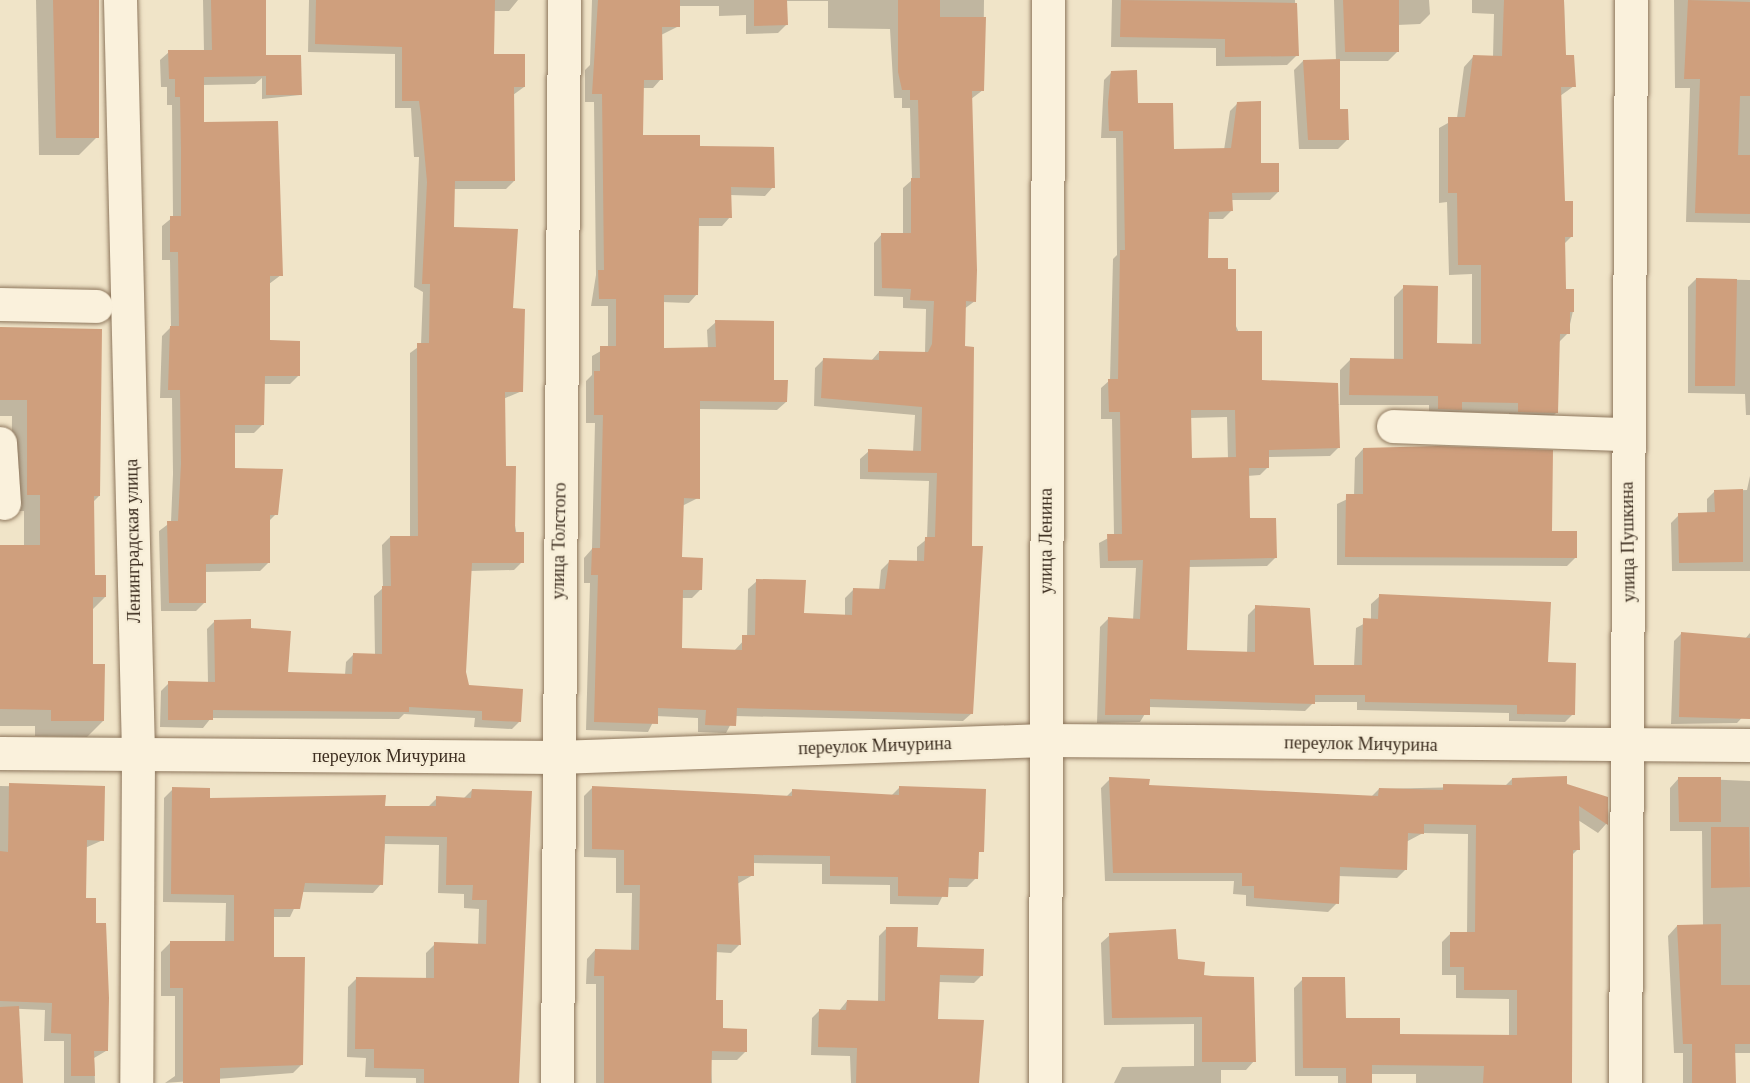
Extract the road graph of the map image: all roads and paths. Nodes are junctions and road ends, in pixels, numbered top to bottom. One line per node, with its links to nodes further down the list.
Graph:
1 (120, 0): 15 (street, Ленинградская улица)
2 (564, 0): 16 (street, улица Толстого)
3 (1048, 0): 11 (street, улица Ленина)
4 (1631, 0): 8 (street, улица Пушкина)
5 (0, 304): 6 (street)
6 (96, 306)
7 (1393, 426): 8 (street)
8 (1626, 434): 13 (street, улица Пушкина)
9 (0, 443): 10 (street)
10 (4, 503)
11 (1046, 740): 13 (street, переулок Мичурина); 16 (street, переулок Мичурина); 19 (street, улица Ленина)
12 (1750, 745): 13 (street, переулок Мичурина)
13 (1631, 747): 20 (street, улица Пушкина)
14 (0, 753): 15 (street, переулок Мичурина)
15 (138, 755): 16 (street, переулок Мичурина); 17 (street, Ленинградская улица)
16 (557, 757): 18 (street, улица Толстого)
17 (136, 1083)
18 (557, 1083)
19 (1045, 1083)
20 (1625, 1083)

